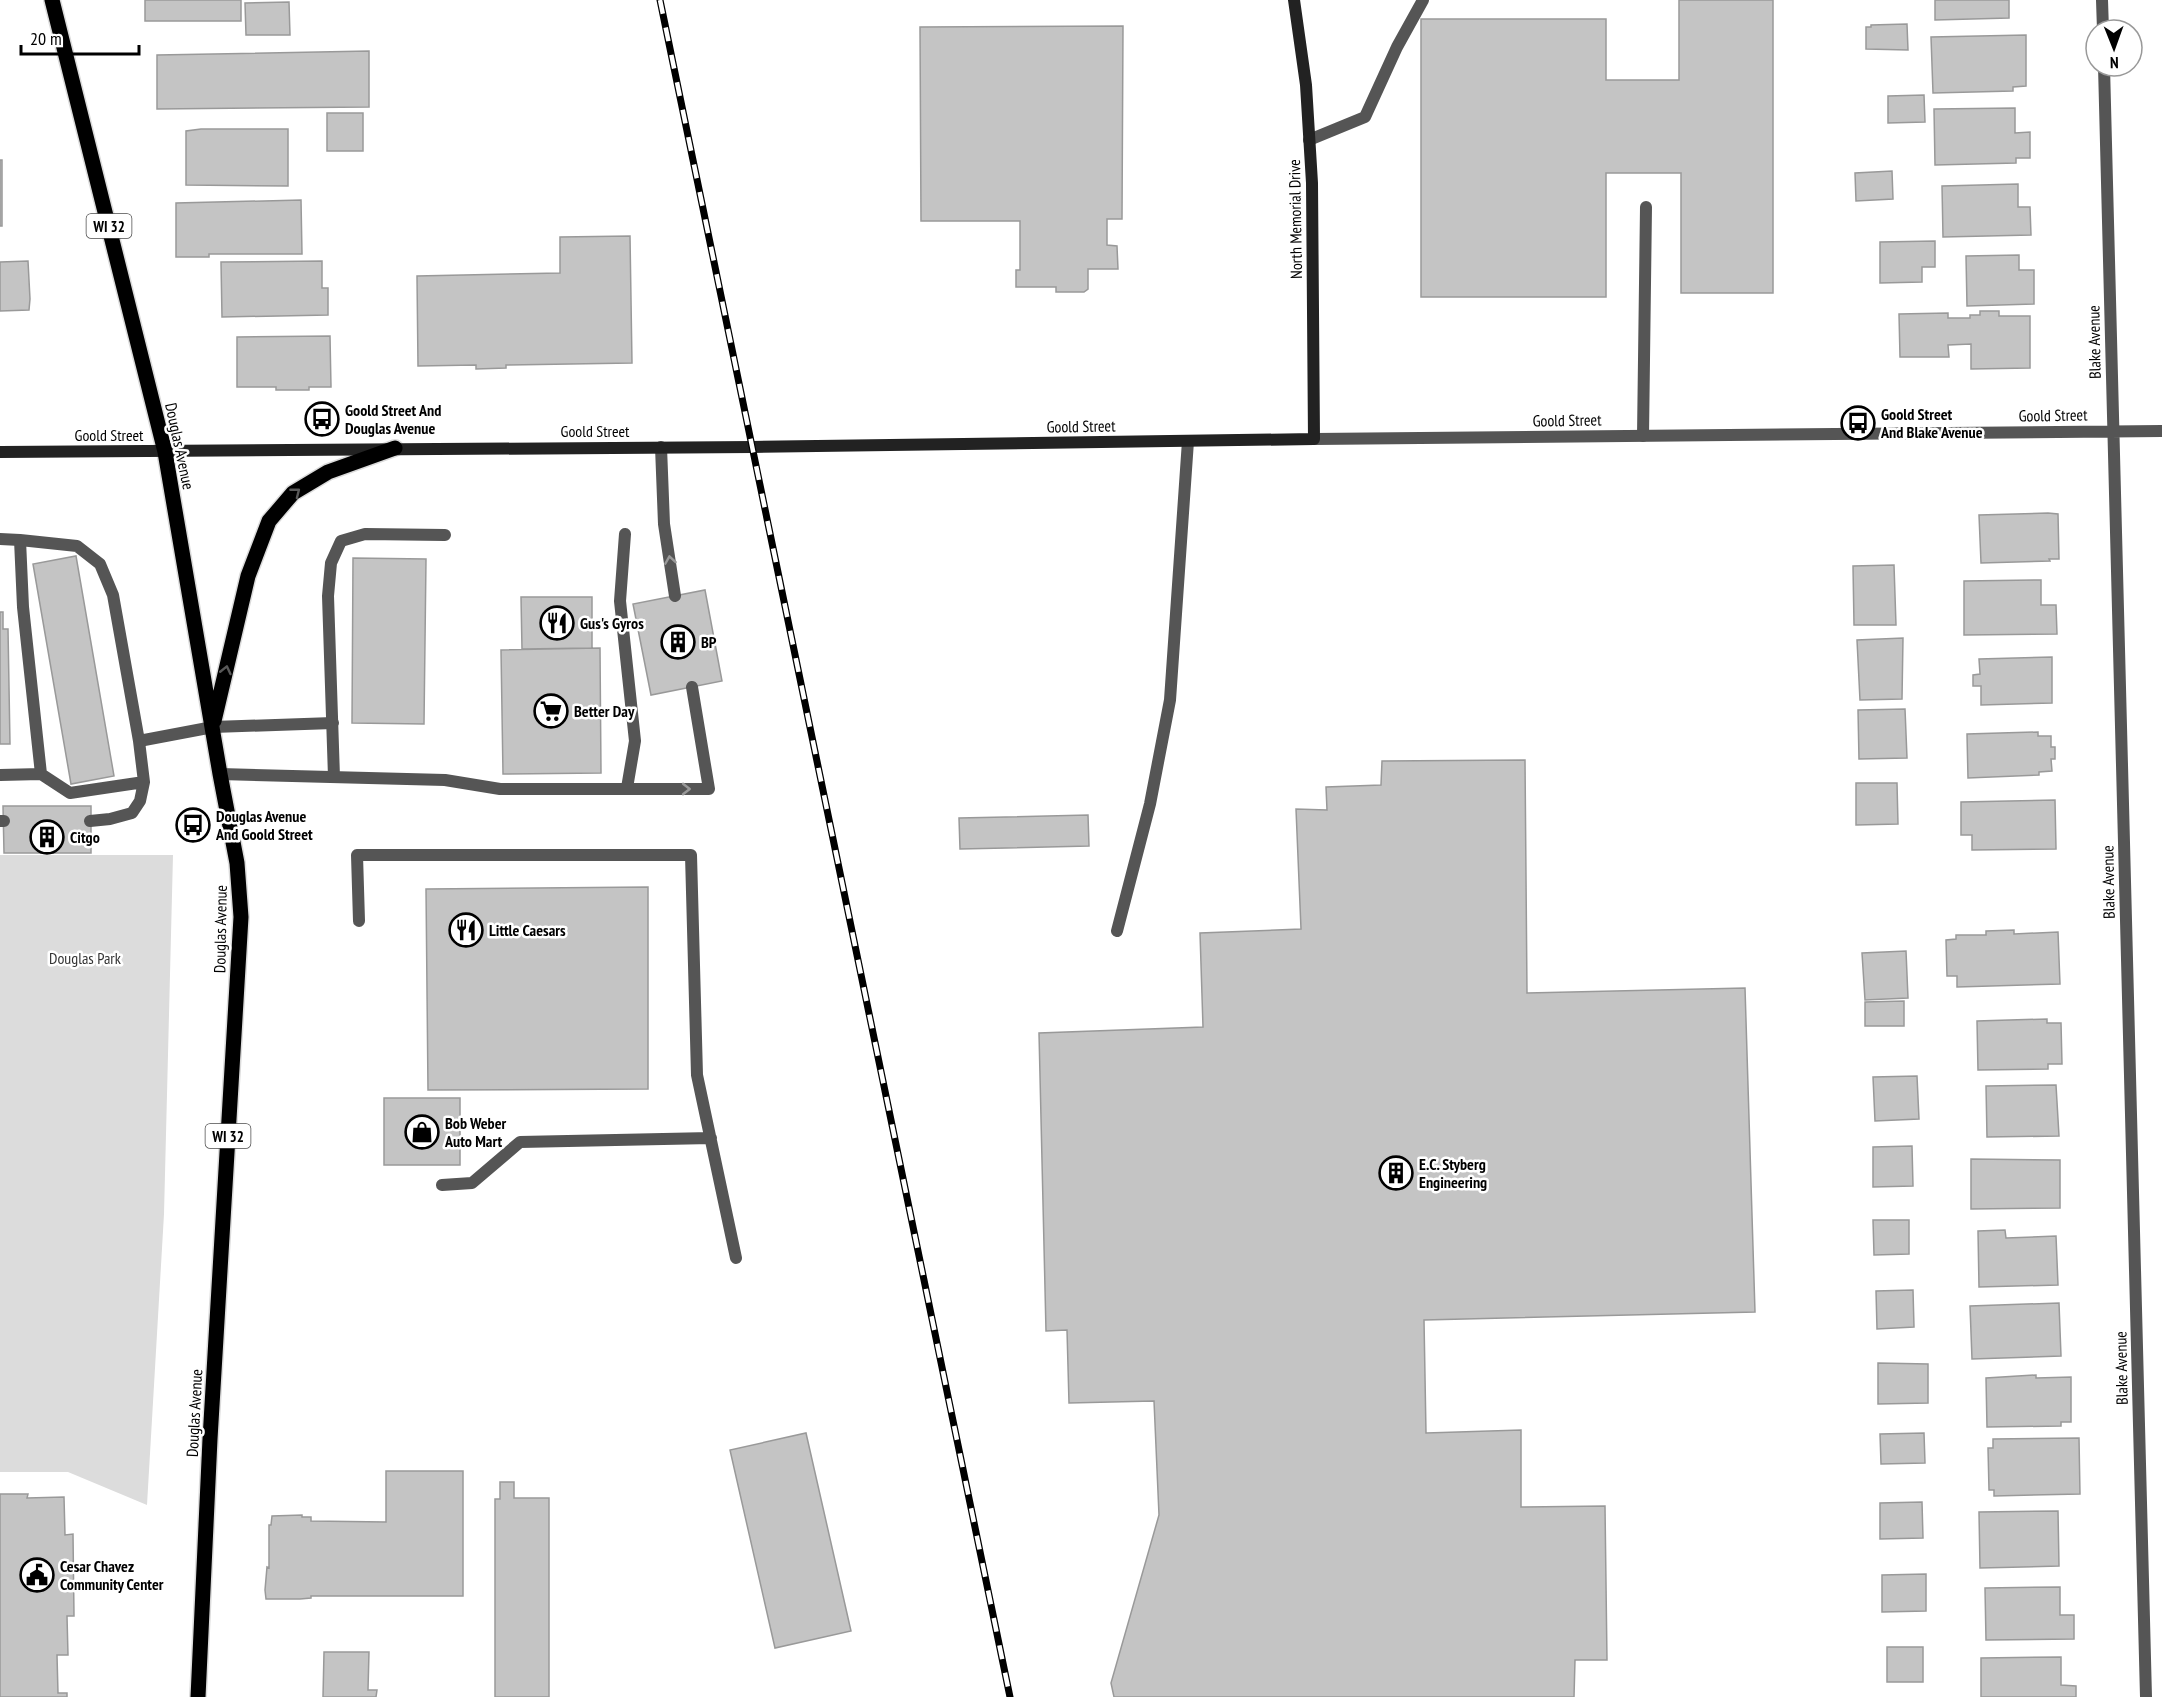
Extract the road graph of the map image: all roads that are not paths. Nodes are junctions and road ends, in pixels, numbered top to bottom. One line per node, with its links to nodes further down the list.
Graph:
1 (52, 0): 17 (main road, Douglas Avenue / WI 32)
2 (1294, 0): 7 (main road, North Memorial Drive)
3 (1423, 0): 7 (street)
4 (2102, 0): 5 (street)
5 (2103, 18)
6 (2104, 78): 9 (street, Blake Avenue)
7 (1309, 140): 12 (main road, North Memorial Drive)
8 (1646, 207): 11 (street)
9 (2113, 431): 10 (street, Goold Street); 11 (street, Goold Street); 40 (street, Blake Avenue)
10 (2162, 431)
11 (1642, 436): 12 (street, Goold Street)
12 (1314, 439): 13 (main road, Goold Street)
13 (1188, 441): 14 (main road, Goold Street); 35 (street)
14 (661, 447): 15 (main road, Goold Street); 22 (street, one-way to 14)
15 (395, 448): 17 (main road, Goold Street); 25 (main road, one-way to 15)
16 (0, 452): 17 (main road, Goold Street)
17 (165, 452): 25 (main road, Douglas Avenue / WI 32)
18 (625, 534): 32 (street)
19 (445, 535): 24 (street)
20 (0, 539): 21 (street)
21 (20, 540): 26 (street); 27 (street)
22 (675, 596)
23 (692, 687): 32 (street, one-way to 23)
24 (333, 723): 25 (street); 30 (street)
25 (213, 727): 26 (street); 28 (main road, Douglas Avenue / WI 32)
26 (139, 741): 31 (street)
27 (41, 774): 29 (street); 31 (street)
28 (220, 774): 30 (street); 39 (main road, Douglas Avenue / WI 32)
29 (0, 776)
30 (334, 777): 32 (street)
31 (144, 782): 33 (street)
32 (627, 788)
33 (90, 820)
34 (359, 921): 36 (street)
35 (1117, 932)
36 (711, 1138): 37 (street); 38 (street)
37 (442, 1185)
38 (736, 1258)
39 (198, 1697)
40 (2146, 1697)

